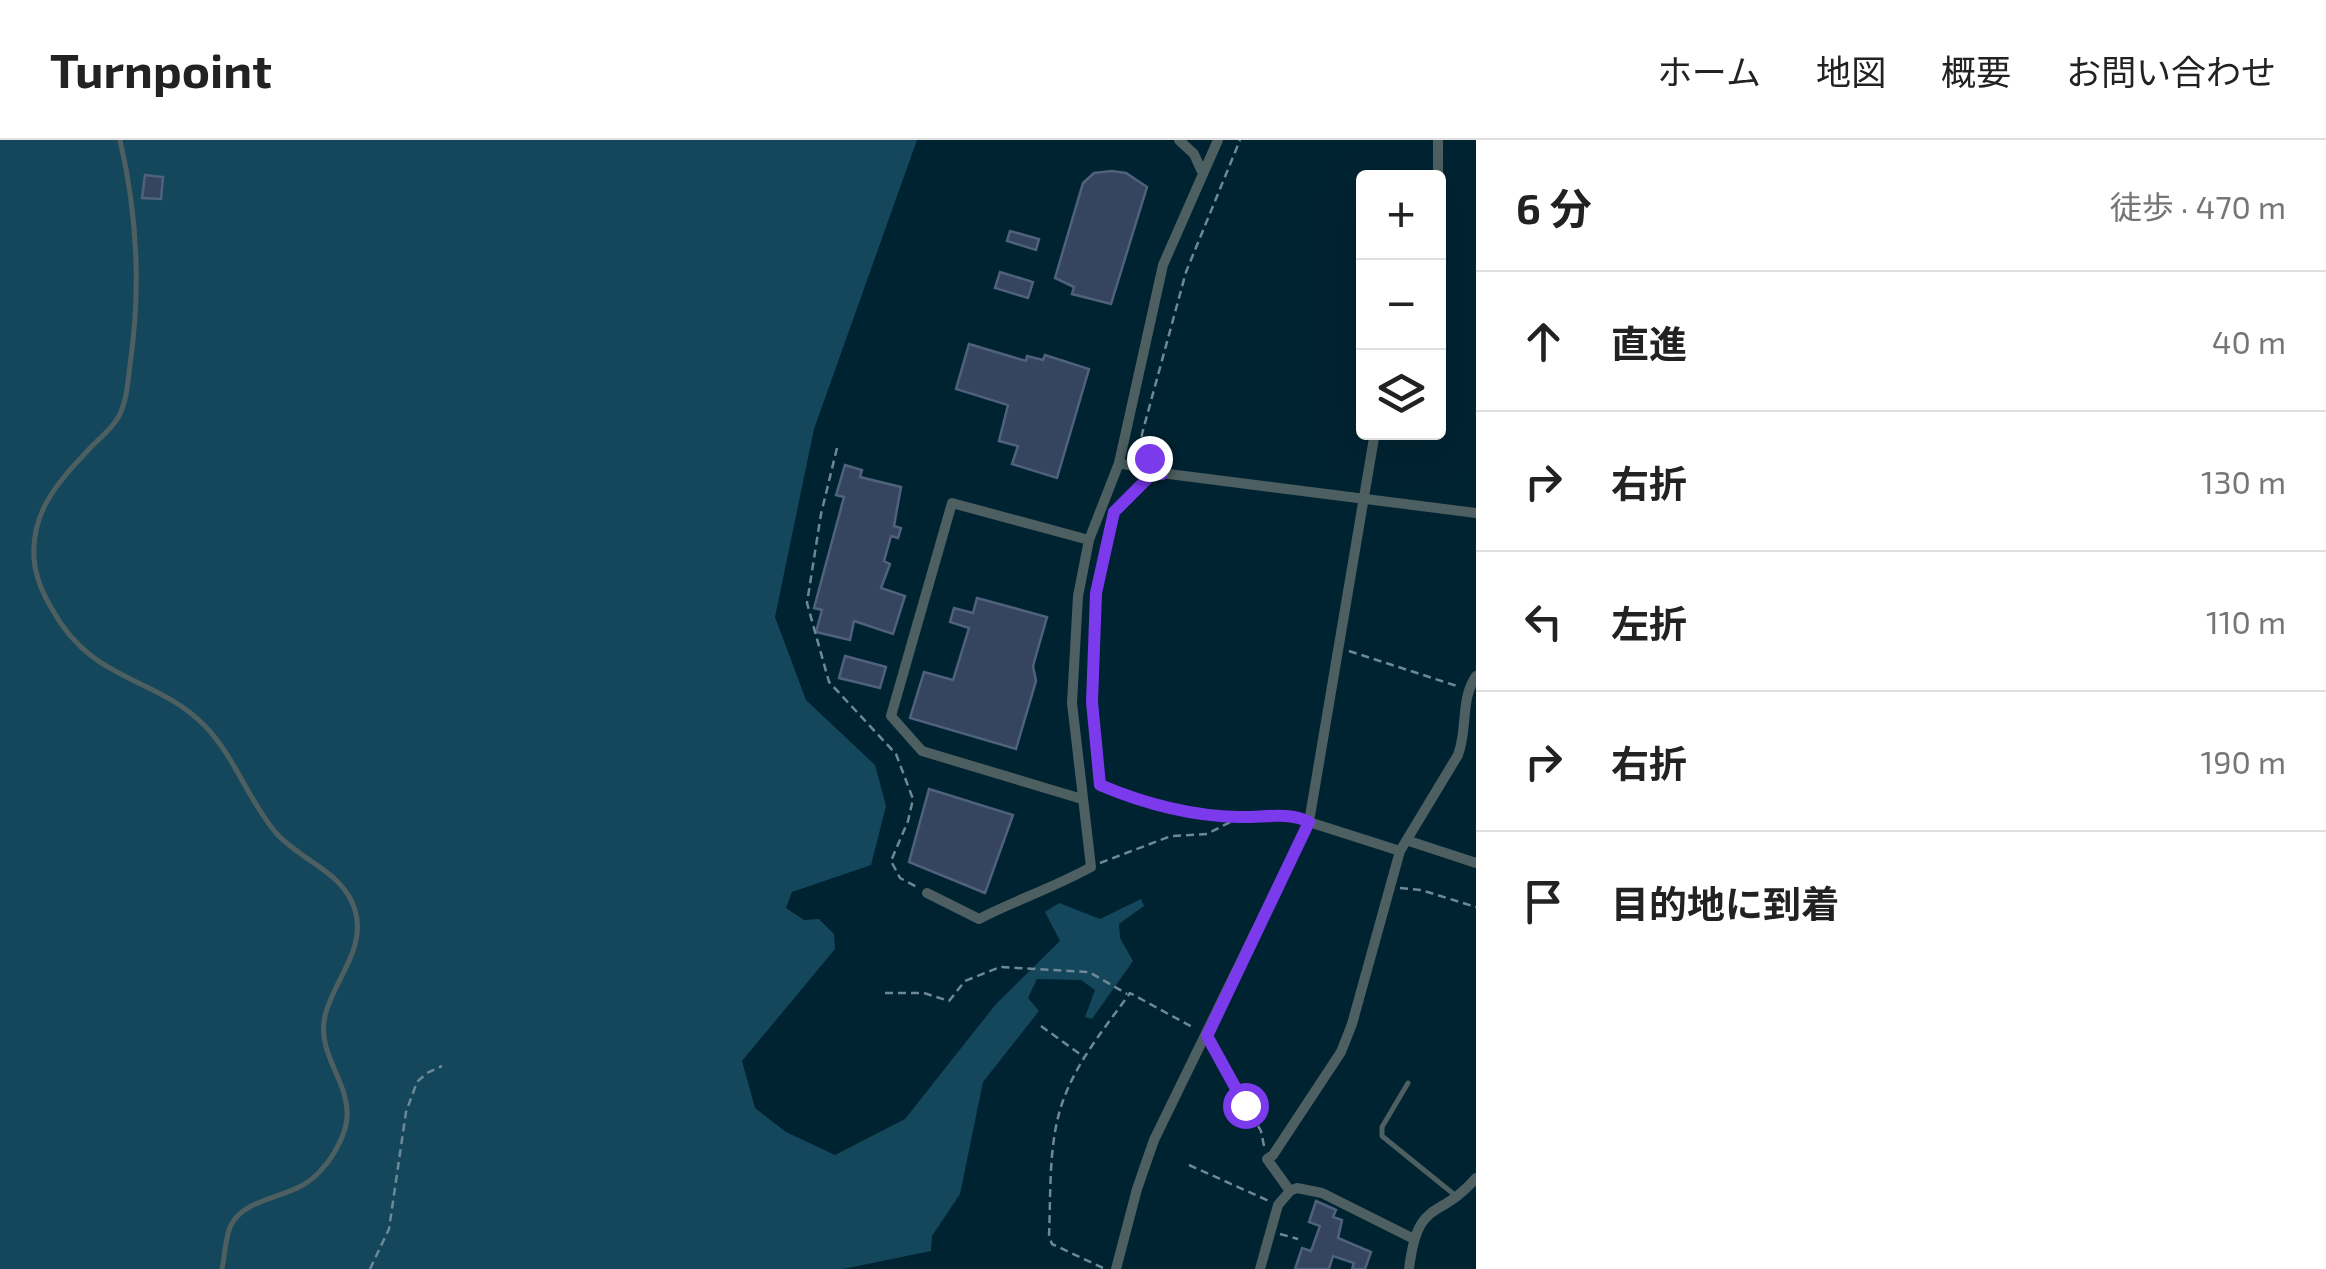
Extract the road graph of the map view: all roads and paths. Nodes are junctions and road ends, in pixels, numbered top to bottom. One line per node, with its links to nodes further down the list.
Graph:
1 (120, 140): 44 (lane)
2 (1179, 140): 7 (street)
3 (1218, 140): 7 (street)
4 (1240, 140): 11 (path)
5 (1438, 140): 6 (street)
6 (1438, 170)
7 (1203, 174): 10 (street)
8 (1374, 440): 12 (street)
9 (837, 448): 26 (path)
10 (1119, 462): 11 (street); 14 (street)
11 (1162, 474): 12 (street); 19 (path)
12 (1363, 500): 13 (street); 15 (street)
13 (1476, 513)
14 (1089, 540): 18 (street); 18 (street)
15 (1338, 648): 17 (path); 20 (street)
16 (1476, 676): 17 (street)
17 (1469, 690): 21 (street)
18 (1082, 799): 24 (street)
19 (1240, 818): 20 (path); 24 (path)
20 (1309, 822): 22 (street); 31 (street)
21 (1408, 841): 22 (street); 23 (street)
22 (1400, 851): 25 (street)
23 (1476, 864)
24 (1091, 867): 26 (street)
25 (1390, 887): 27 (path); 35 (street)
26 (927, 892)
27 (1476, 908)
28 (885, 993): 29 (path)
29 (1128, 995): 31 (path); 32 (path)
30 (1041, 1026): 32 (path)
31 (1207, 1036): 35 (path); 47 (street)
32 (1086, 1058): 46 (path)
33 (442, 1066): 45 (path)
34 (1408, 1083): 39 (lane)
35 (1268, 1159): 38 (street)
36 (1188, 1165): 40 (path)
37 (1476, 1178): 39 (street)
38 (1290, 1190): 40 (street); 42 (street)
39 (1456, 1196): 42 (street)
40 (1278, 1205): 41 (street)
41 (1270, 1230): 43 (path); 48 (street)
42 (1412, 1238): 49 (street)
43 (1298, 1239)
44 (222, 1269)
45 (370, 1269)
46 (1104, 1269)
47 (1116, 1269)
48 (1260, 1269)
49 (1409, 1269)

